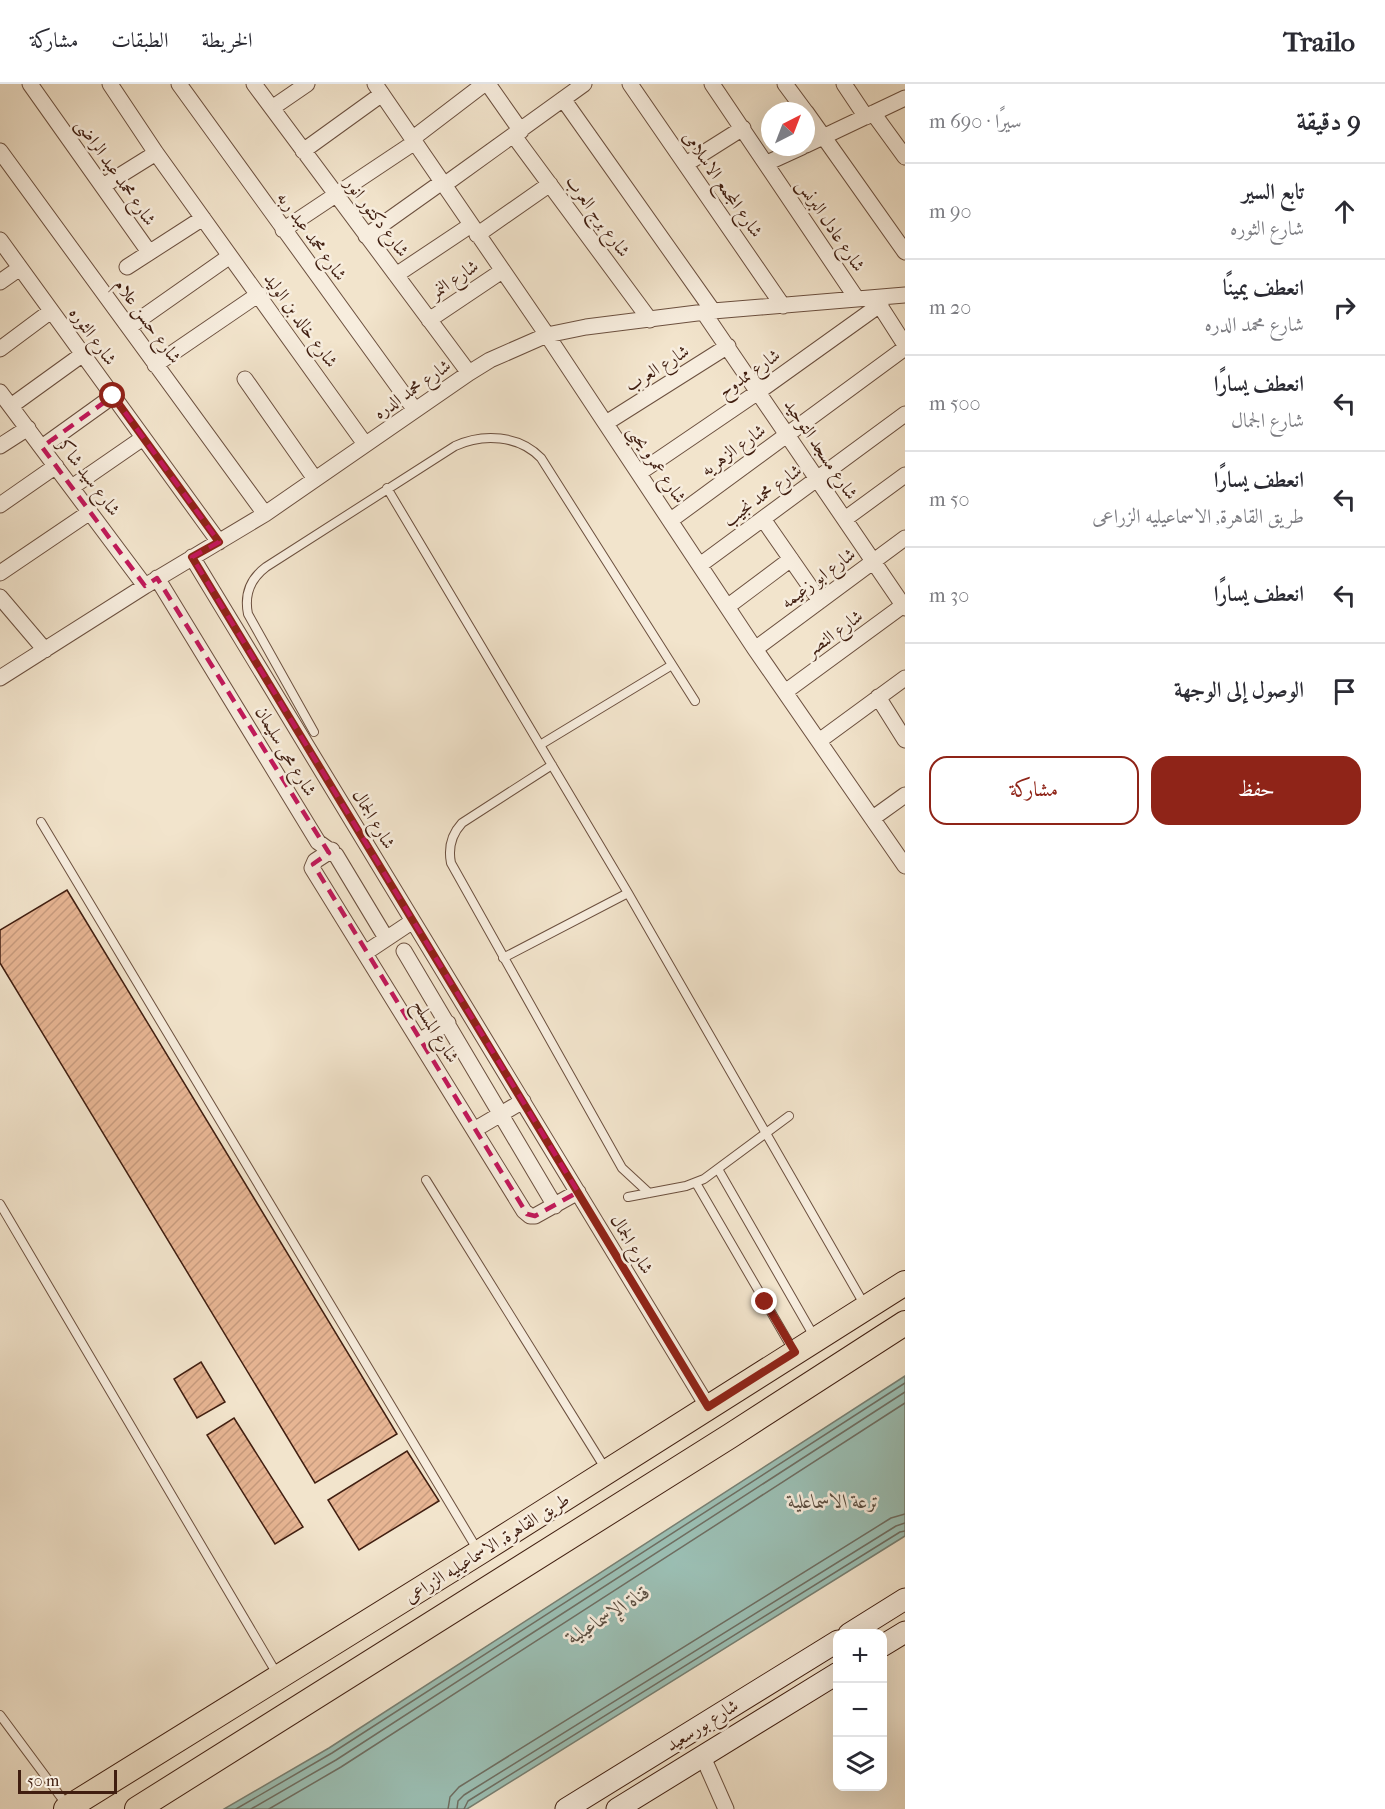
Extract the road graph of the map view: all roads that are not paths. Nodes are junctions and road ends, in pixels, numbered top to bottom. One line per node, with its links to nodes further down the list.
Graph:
1 (30, 84): 32 (street, شارع محمد عبد الراضى)
2 (110, 84): 25 (street, شارع خالد بن الوليد)
3 (179, 84): 35 (street, شارع محمد عبد ربه)
4 (254, 84): 15 (street, شارع دكتور انور)
5 (307, 84): 15 (street)
6 (486, 84): 19 (street, شارع برج العرب); 21 (street)
7 (630, 84): 28 (street, شارع المجمع الاسلامى)
8 (712, 84): 18 (street, شارع عادل البرنس)
9 (785, 84): 14 (street)
10 (844, 84): 16 (street)
11 (381, 88): 21 (street, شارع عمرو يحيى); 24 (street)
12 (571, 90): 19 (street); 53 (street, شارع مسجد التوحيد)
13 (905, 98): 16 (street)
14 (798, 102)
15 (272, 108): 24 (street, شارع دكتور انور)
16 (870, 115): 20 (street); 27 (street)
17 (815, 125): 20 (street)
18 (743, 128): 28 (street); 29 (street, شارع عادل البرنس)
19 (518, 134): 30 (street); 31 (street, شارع برج العرب)
20 (824, 137): 22 (street); 39 (street)
21 (413, 140): 30 (street, شارع عمرو يحيى); 33 (street)
22 (815, 141)
23 (0, 151): 56 (street, شارع حسن علام)
24 (303, 151): 33 (street, شارع دكتور انور)
25 (156, 153): 32 (street); 34 (street, شارع خالد بن الوليد)
26 (783, 156): 29 (street)
27 (905, 157)
28 (686, 164): 51 (street, شارع المجمع الاسلامى)
29 (767, 164): 49 (street, شارع عادل البرنس)
30 (443, 184): 36 (street, شارع عمرو يحيى); 37 (street)
31 (550, 184): 36 (street); 55 (street, شارع برج العرب)
32 (102, 186): 40 (street, شارع محمد عبد الراضى)
33 (336, 195): 35 (street); 37 (street, شارع دكتور انور)
34 (203, 218): 40 (street); 41 (street, شارع خالد بن الوليد)
35 (283, 230): 68 (street, شارع محمد عبد ربه)
36 (474, 230): 44 (street, شارع عمرو يحيى); 45 (street)
37 (366, 236): 45 (street, شارع دكتور انور)
38 (0, 240): 43 (street, شارع الثوره)
39 (904, 247)
40 (149, 252): 42 (street)
41 (230, 256): 47 (street, شارع خالد بن الوليد); 56 (street)
42 (127, 267)
43 (20, 268): 46 (street); 52 (street, شارع الثوره)
44 (502, 270): 54 (street, شارع النمر); 57 (street, شارع عمرو يحيى)
45 (396, 275): 54 (street, شارع دكتور انور)
46 (0, 282)
47 (259, 294): 62 (street); 74 (street, شارع خالد بن الوليد)
48 (905, 295): 50 (street, شارع محمد الدره)
49 (857, 299): 50 (street, شارع محمد الدره); 51 (street, شارع محمد الدره)
50 (878, 301): 59 (street); 65 (street, شارع ممدوح)
51 (783, 306): 53 (street, شارع محمد الدره)
52 (51, 311): 60 (street); 61 (street, شارع الثوره)
53 (708, 312): 55 (street, شارع محمد الدره); 58 (street, شارع مسجد التوحيد)
54 (429, 320): 63 (street, شارع دكتور انور)
55 (650, 320): 57 (street, شارع محمد الدره)
56 (129, 327): 62 (street, شارع حسن علام)
57 (547, 334): 63 (street, شارع محمد الدره); 70 (street, شارع عمرو يحيى)
58 (728, 346): 65 (street, شارع مسجد التوحيد); 70 (street, شارع العرب)
59 (905, 347): 72 (street, شارع الزهريه)
60 (0, 349)
61 (83, 354): 66 (street, شارع الثوره); 67 (street)
62 (155, 365): 86 (street, شارع حسن علام)
63 (469, 373): 68 (street, شارع محمد الدره)
64 (245, 380): 81 (street)
65 (758, 392): 72 (street, شارع مسجد التوحيد); 78 (street, شارع ممدوح)
66 (113, 396): 73 (street, شارع الثوره); 76 (street)
67 (4, 401): 71 (street, شارع سيد شاكر)
68 (415, 410): 74 (street, شارع محمد الدره)
69 (905, 414): 80 (street, شارع محمد نجيب)
70 (606, 423): 78 (street, شارع عمرو يحيى)
71 (28, 428): 75 (street); 76 (street, شارع سيد شاكر)
72 (787, 435): 80 (street, شارع مسجد التوحيد); 89 (street, شارع الزهريه)
73 (143, 438): 82 (street); 91 (street, شارع الثوره)
74 (365, 444): 81 (street, شارع محمد الدره)
75 (0, 446)
76 (42, 447): 77 (street, شارع سيد شاكر)
77 (56, 466): 82 (street, شارع سيد شاكر); 84 (street)
78 (639, 473): 89 (street, شارع عمرو يحيى)
79 (905, 475): 88 (street)
80 (817, 479): 87 (street, شارع محمد نجيب); 88 (street, شارع مسجد التوحيد)
81 (315, 480): 86 (street, شارع محمد الدره)
82 (72, 487): 85 (street, شارع سيد شاكر)
83 (387, 488): 104 (lane); 110 (lane); 113 (lane)
84 (0, 505)
85 (90, 512): 96 (street); 97 (street, شارع سيد شاكر)
86 (265, 514): 91 (street, شارع محمد الدره)
87 (763, 519): 93 (street); 95 (street, شارع محمد نجيب)
88 (845, 519): 94 (street, شارع مسجد التوحيد)
89 (671, 520): 95 (street, شارع عمرو يحيى)
90 (905, 538): 94 (street, شارع ابو زعيمه)
91 (219, 542): 92 (street, شارع محمد الدره)
92 (192, 557): 97 (street, شارع محمد الدره); 121 (street, شارع الجمال)
93 (791, 559): 99 (street); 101 (street)
94 (873, 561): 99 (street, شارع ابو زعيمه); 100 (street, شارع مسجد التوحيد)
95 (700, 565): 101 (street, شارع عمرو يحيى)
96 (0, 573)
97 (151, 582): 103 (street, شارع محمد الدره); 118 (street, شارع محى سليمان)
98 (0, 597): 103 (street)
99 (820, 601): 102 (street, شارع ابو زعيمه)
100 (904, 606): 107 (street, شارع النصر)
101 (727, 607): 102 (street, شارع عمرو يحيى)
102 (755, 649): 107 (street, شارع عمرو يحيى)
103 (45, 650): 105 (street, شارع محمد الدره)
104 (672, 665): 109 (lane); 113 (lane)
105 (0, 678)
106 (905, 678): 108 (street)
107 (785, 692): 112 (street, شارع عمرو يحيى)
108 (878, 697): 111 (street); 112 (street)
109 (695, 701)
110 (314, 732)
111 (905, 740)
112 (819, 741): 116 (street, شارع عمرو يحيى)
113 (540, 744): 114 (lane)
114 (552, 765): 120 (lane); 125 (lane)
115 (905, 795): 116 (street)
116 (873, 818): 119 (street, شارع عمرو يحيى)
117 (41, 822): 150 (lane)
118 (332, 850): 122 (street, شارع محى سليمان); 124 (street, شارع المسلح)
119 (905, 866)
120 (628, 893): 125 (lane); 134 (lane)
121 (413, 921): 122 (street); 128 (street, شارع الجمال)
122 (386, 938): 124 (street)
123 (404, 951): 126 (street)
124 (365, 953): 127 (street, شارع المسلح)
125 (502, 958): 139 (lane)
126 (448, 1023): 127 (street); 129 (street)
127 (419, 1041): 133 (street, شارع المسلح)
128 (496, 1057): 129 (street); 130 (street, شارع الجمال)
129 (475, 1069): 131 (street)
130 (523, 1101): 131 (street); 138 (street, شارع الجمال)
131 (502, 1114): 133 (street); 142 (street)
132 (789, 1116): 134 (lane)
133 (474, 1130): 142 (street, شارع المسلح)
134 (766, 1133): 135 (lane); 144 (lane)
135 (718, 1169): 137 (lane); 146 (lane)
136 (426, 1180): 149 (lane)
137 (696, 1183): 139 (lane); 147 (lane)
138 (578, 1192): 142 (street); 148 (street, شارع الجمال)
139 (649, 1193): 140 (lane)
140 (628, 1197)
141 (0, 1204): 157 (lane)
142 (555, 1206)
143 (905, 1283): 144 (main road, طريق القاهرة, الاسماعيليه الزراعى)
144 (867, 1308): 146 (main road, طريق القاهرة, الاسماعيليه الزراعى)
145 (905, 1323): 161 (main road, طريق القاهرة, الاسماعيليه الزراعى)
146 (816, 1339): 147 (main road, طريق القاهرة, الاسماعيليه الزراعى)
147 (795, 1352): 148 (main road, طريق القاهرة, الاسماعيليه الزراعى)
148 (708, 1407): 149 (main road, طريق القاهرة, الاسماعيليه الزراعى)
149 (607, 1472): 150 (main road, طريق القاهرة, الاسماعيليه الزراعى)
150 (480, 1552): 157 (main road, طريق القاهرة, الاسماعيليه الزراعى)
151 (905, 1599): 152 (main road)
152 (857, 1629)
153 (905, 1632): 155 (main road)
154 (833, 1643): 162 (main road, شارع بورسعيد)
155 (887, 1643)
156 (833, 1676): 159 (main road, شارع بورسعيد)
157 (280, 1677): 160 (main road, طريق القاهرة, الاسماعيليه الزراعى)
158 (0, 1715): 160 (lane)
159 (703, 1757): 163 (main road, شارع بورسعيد); 164 (street)
160 (67, 1808)
161 (137, 1809)
162 (566, 1809)
163 (617, 1809)
164 (726, 1809)

